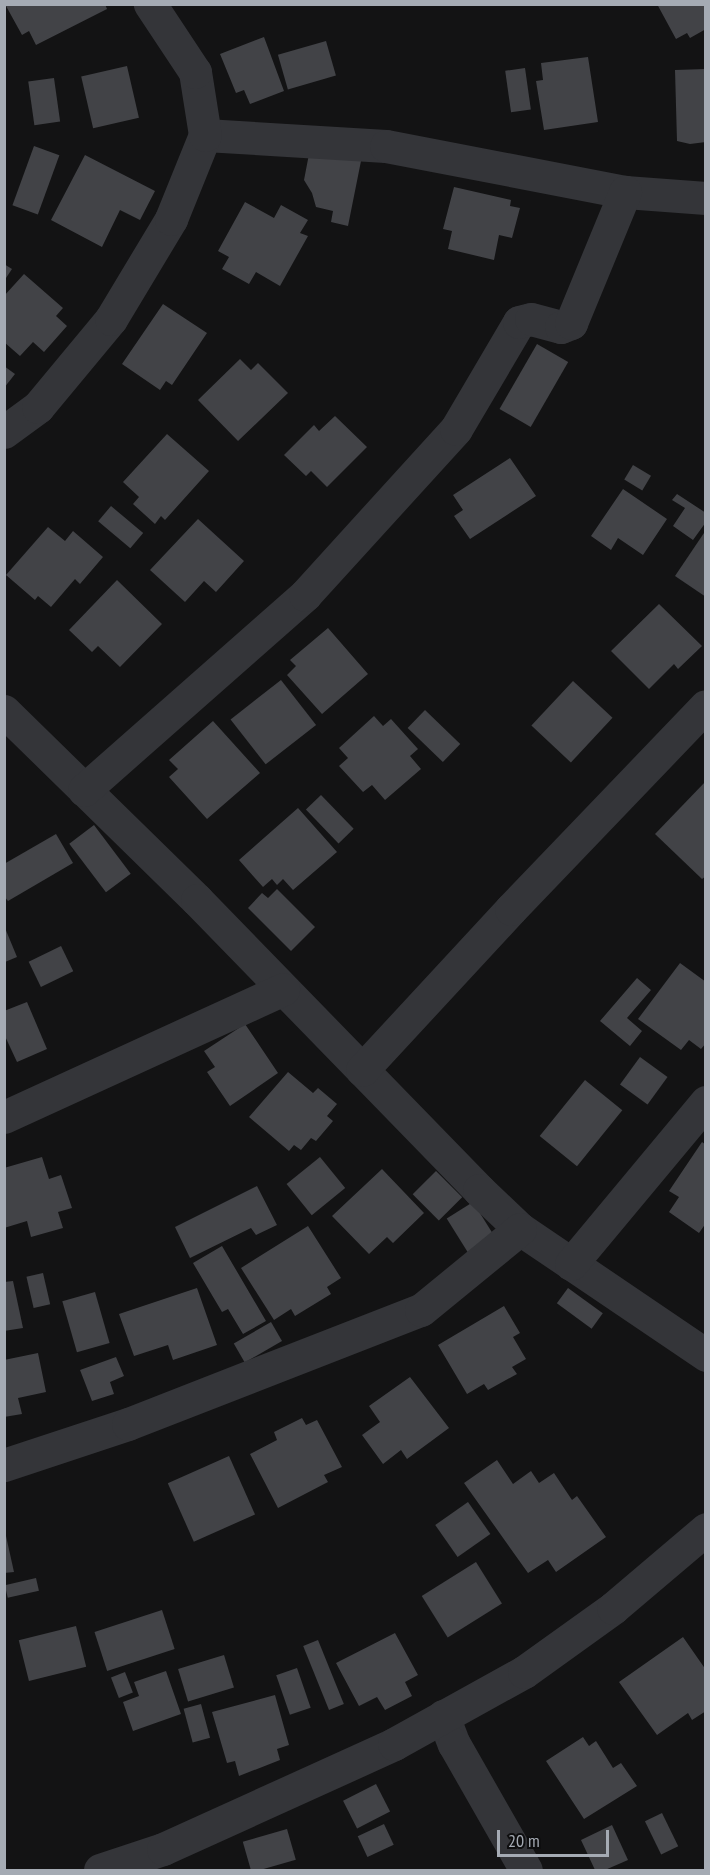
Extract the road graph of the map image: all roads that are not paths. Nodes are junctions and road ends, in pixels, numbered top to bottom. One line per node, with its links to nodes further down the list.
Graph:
1 (150, 4): 2 (street)
2 (205, 135): 3 (street); 5 (street)
3 (625, 192): 4 (street); 8 (street)
4 (705, 198)
5 (4, 432)
6 (705, 706): 10 (street)
7 (4, 711): 8 (street)
8 (84, 790): 9 (street)
9 (283, 989): 10 (street); 12 (street)
10 (362, 1070): 13 (street)
11 (705, 1102): 14 (street)
12 (4, 1118)
13 (520, 1229): 14 (street); 16 (street)
14 (571, 1264): 15 (street)
15 (705, 1355)
16 (4, 1465)
17 (705, 1529): 18 (street)
18 (443, 1716): 19 (street); 20 (street)
19 (100, 1870)
20 (526, 1870)

